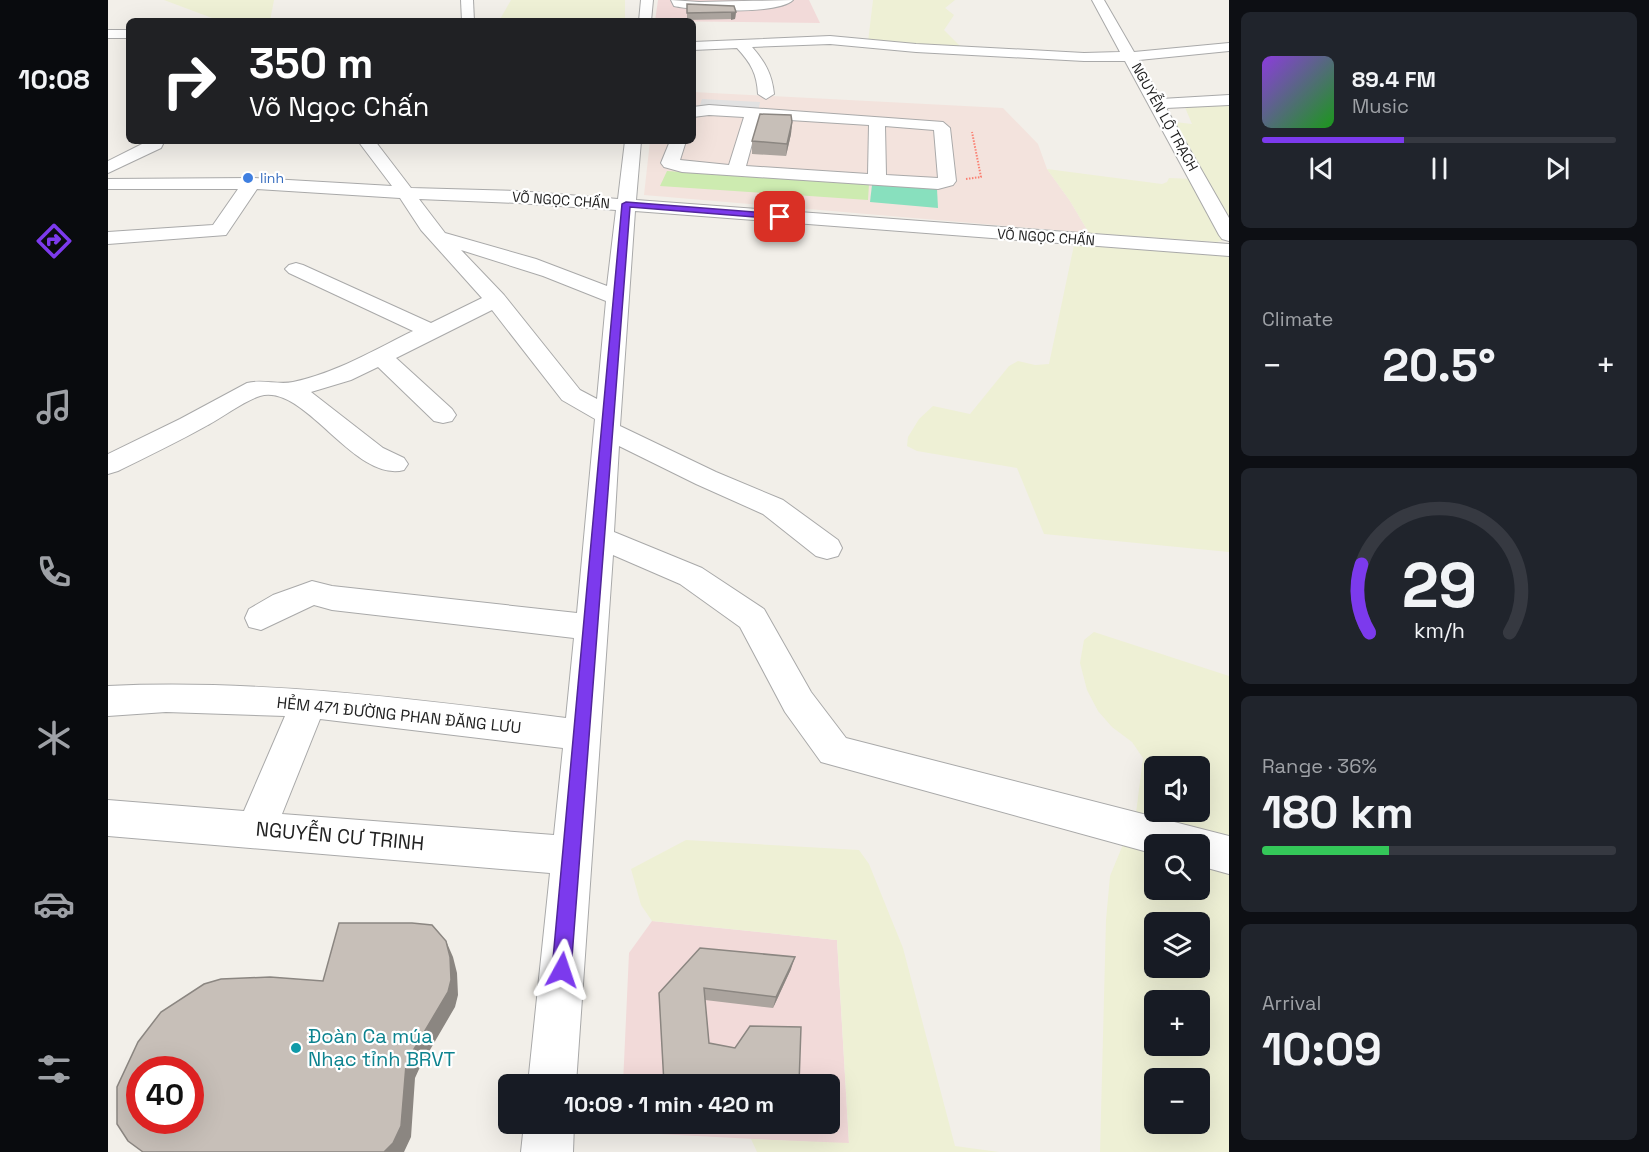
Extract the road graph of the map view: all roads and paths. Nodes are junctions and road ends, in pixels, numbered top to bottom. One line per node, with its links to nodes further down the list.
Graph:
1 (467, 0): 6 (street)
2 (647, 0): 7 (street)
3 (676, 0): 4 (street)
4 (787, 0)
5 (1098, 0): 13 (street, NGUYỄN LỘ TRẠCH)
6 (468, 18)
7 (645, 18)
8 (108, 34): 9 (street)
9 (126, 34)
10 (740, 44): 11 (street); 13 (street); 14 (street)
11 (696, 46)
12 (1229, 47): 13 (street)
13 (1131, 56): 16 (street, NGUYỄN LỘ TRẠCH)
14 (766, 94)
15 (1229, 100): 16 (street)
16 (1155, 104): 34 (street, NGUYỄN LỘ TRẠCH)
17 (696, 112): 18 (street)
18 (753, 113): 19 (street); 26 (street)
19 (877, 121): 27 (street); 28 (street)
20 (972, 132): 27 (path)
21 (154, 144): 25 (street)
22 (368, 144): 31 (street)
23 (633, 144): 32 (street)
24 (677, 144): 26 (street)
25 (108, 168)
26 (736, 171): 28 (street)
27 (947, 179): 28 (street); 33 (street)
28 (877, 180)
29 (252, 183): 30 (street, VÕ NGỌC CHẤN); 31 (street, VÕ NGỌC CHẤN); 36 (street)
30 (108, 184)
31 (406, 193): 32 (street, VÕ NGỌC CHẤN); 35 (street)
32 (626, 204): 37 (street, VÕ NGỌC CHẤN); 39 (street)
33 (952, 211)
34 (1229, 235)
35 (438, 237): 39 (street); 40 (street)
36 (108, 238)
37 (1229, 250)
38 (296, 269): 41 (street)
39 (617, 298): 45 (street)
40 (496, 300): 41 (street); 45 (street)
41 (430, 331): 42 (street)
42 (381, 357): 43 (street); 44 (street)
43 (292, 390): 46 (street); 47 (street)
44 (443, 415)
45 (607, 422): 48 (street); 49 (street)
46 (394, 464)
47 (108, 465)
48 (598, 537): 51 (street); 57 (street)
49 (827, 548)
50 (261, 618): 51 (street)
51 (592, 627): 54 (street)
52 (108, 701): 53 (street, HẺM 471 ĐƯỜNG PHAN ĐĂNG LƯU)
53 (308, 703): 54 (street, HẺM 471 ĐƯỜNG PHAN ĐĂNG LƯU); 56 (street)
54 (581, 735): 60 (street)
55 (108, 818): 56 (street, NGUYỄN CƯ TRINH)
56 (256, 829): 60 (street, NGUYỄN CƯ TRINH)
57 (1151, 834)
58 (1210, 850): 59 (street)
59 (1229, 855)
60 (571, 856): 61 (street)
61 (553, 1074)
62 (548, 1134): 63 (street)
63 (546, 1152)

